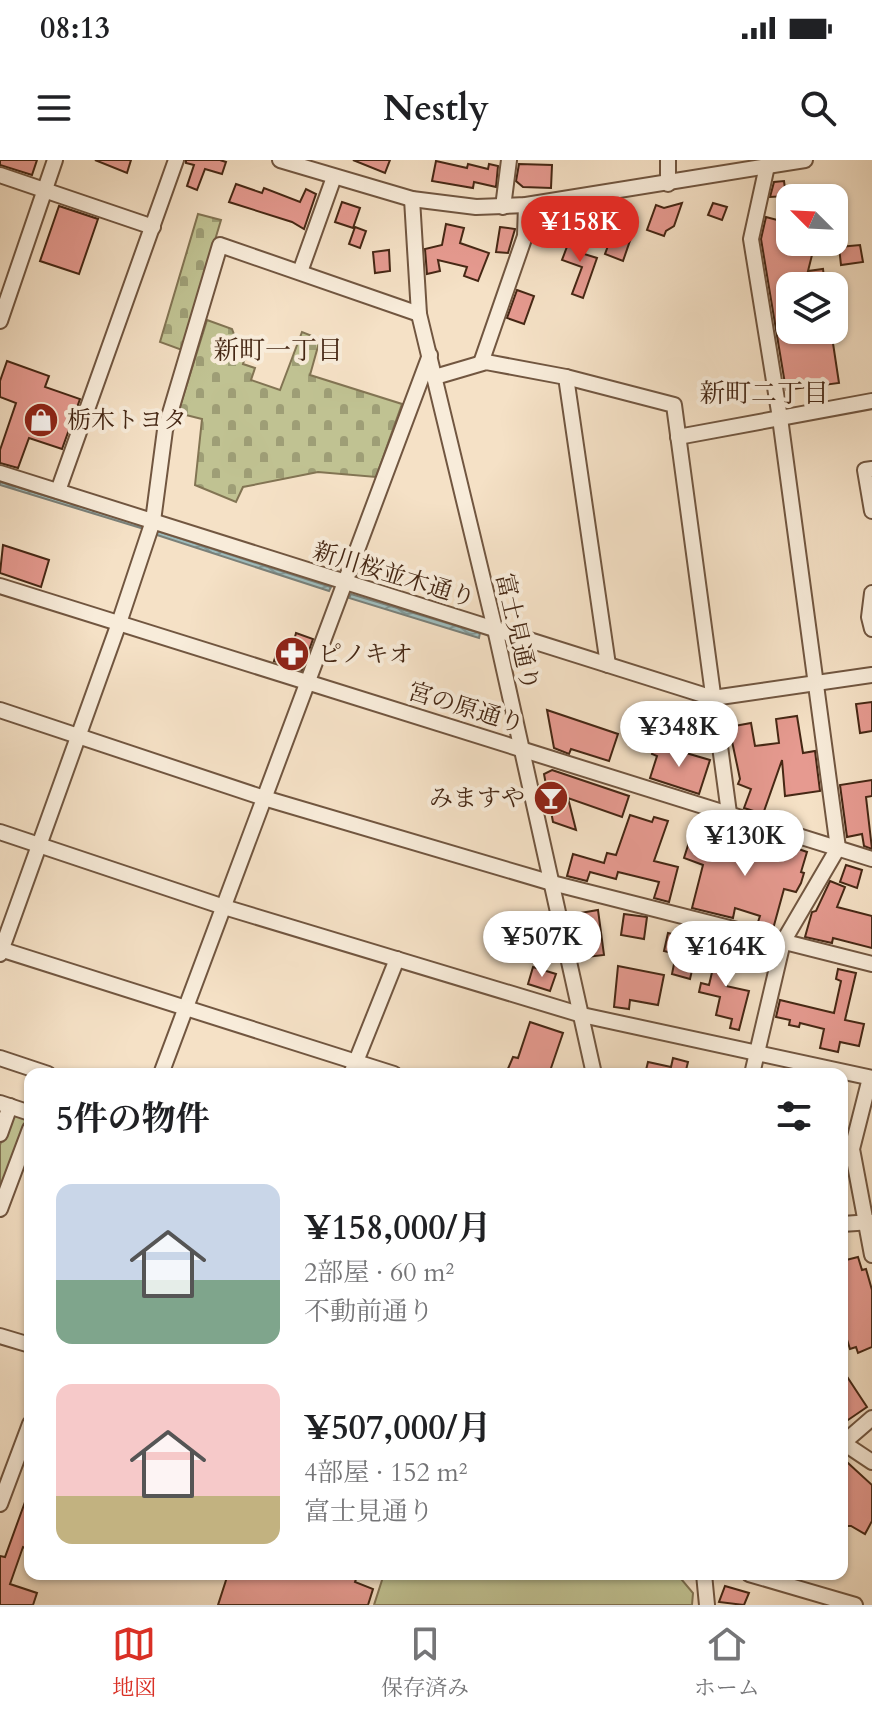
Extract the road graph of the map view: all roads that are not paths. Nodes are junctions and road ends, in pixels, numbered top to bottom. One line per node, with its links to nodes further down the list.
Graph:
1 (55, 160): 11 (street)
2 (176, 160): 15 (street)
3 (280, 160): 9 (street)
4 (509, 160): 14 (street)
5 (668, 160): 10 (street)
6 (805, 160): 7 (street)
7 (767, 166): 10 (street); 24 (street)
8 (0, 175): 11 (street)
9 (334, 177): 12 (street); 16 (street)
10 (668, 184): 13 (street)
11 (45, 189): 15 (street); 18 (street)
12 (412, 199): 14 (street); 17 (street, 富士見通り)
13 (526, 205): 14 (street); 20 (street)
14 (503, 207)
15 (153, 227): 28 (street)
16 (300, 272): 17 (street); 30 (street)
17 (419, 314): 19 (street, 富士見通り)
18 (0, 321)
19 (430, 355): 21 (street, 富士見通り); 31 (street)
20 (481, 363): 21 (street); 22 (street)
21 (435, 377): 35 (street, 富士見通り)
22 (566, 377): 25 (street); 37 (street)
23 (872, 401): 24 (street)
24 (780, 418): 25 (street); 40 (street)
25 (678, 437): 41 (street)
26 (872, 469): 29 (street)
27 (0, 473): 28 (street, 新川桜並木通り)
28 (58, 491): 30 (street, 新川桜並木通り)
29 (872, 511)
30 (153, 521): 31 (street, 新川桜並木通り); 34 (street)
31 (345, 583): 35 (street, 新川桜並木通り); 39 (street)
32 (0, 586): 34 (street, 宮の原通り)
33 (872, 593): 36 (street)
34 (119, 623): 39 (street, 宮の原通り); 43 (street)
35 (495, 629): 37 (street, 新川桜並木通り); 44 (street, 富士見通り)
36 (872, 629)
37 (608, 665): 41 (street, 新川桜並木通り)
38 (872, 675): 40 (street, 新川桜並木通り)
39 (308, 682): 44 (street, 宮の原通り); 45 (street)
40 (817, 683): 41 (street, 新川桜並木通り); 49 (street)
41 (713, 698): 46 (street)
42 (0, 710): 43 (street)
43 (77, 735): 45 (street); 48 (street)
44 (521, 748): 46 (street, 宮の原通り); 51 (street, 富士見通り)
45 (264, 798): 51 (street); 52 (street)
46 (729, 813): 49 (street, 宮の原通り)
47 (0, 832): 48 (street)
48 (39, 845): 52 (street); 54 (street)
49 (838, 848): 50 (street, 宮の原通り); 53 (street)
50 (872, 859)
51 (552, 883): 53 (street); 58 (street, 富士見通り)
52 (224, 907): 55 (street); 57 (street)
53 (783, 942): 56 (street); 59 (street)
54 (1, 951): 57 (street)
55 (397, 959): 58 (street); 63 (street)
56 (872, 964)
57 (185, 1009): 62 (street); 63 (street)
58 (582, 1015): 59 (street); 64 (street, 富士見通り)
59 (757, 1053): 65 (street); 66 (street)
60 (0, 1058): 61 (street)
61 (30, 1068)
62 (163, 1068)
63 (354, 1068)
64 (593, 1068)
65 (753, 1068)
66 (825, 1068)
67 (848, 1073): 68 (street)
68 (871, 1078): 74 (street)
69 (5, 1104): 70 (street); 71 (street)
70 (24, 1111)
71 (0, 1134)
72 (24, 1145): 73 (street)
73 (0, 1209)
74 (868, 1222): 75 (street); 76 (street)
75 (848, 1224)
76 (872, 1255)
77 (0, 1336): 78 (street)
78 (24, 1343)
79 (872, 1418): 80 (street)
80 (848, 1438)
81 (24, 1440): 84 (street)
82 (848, 1447): 83 (street)
83 (872, 1462)
84 (0, 1504)
85 (705, 1580): 87 (street)
86 (770, 1580): 88 (street)
87 (707, 1605)
88 (855, 1605)

